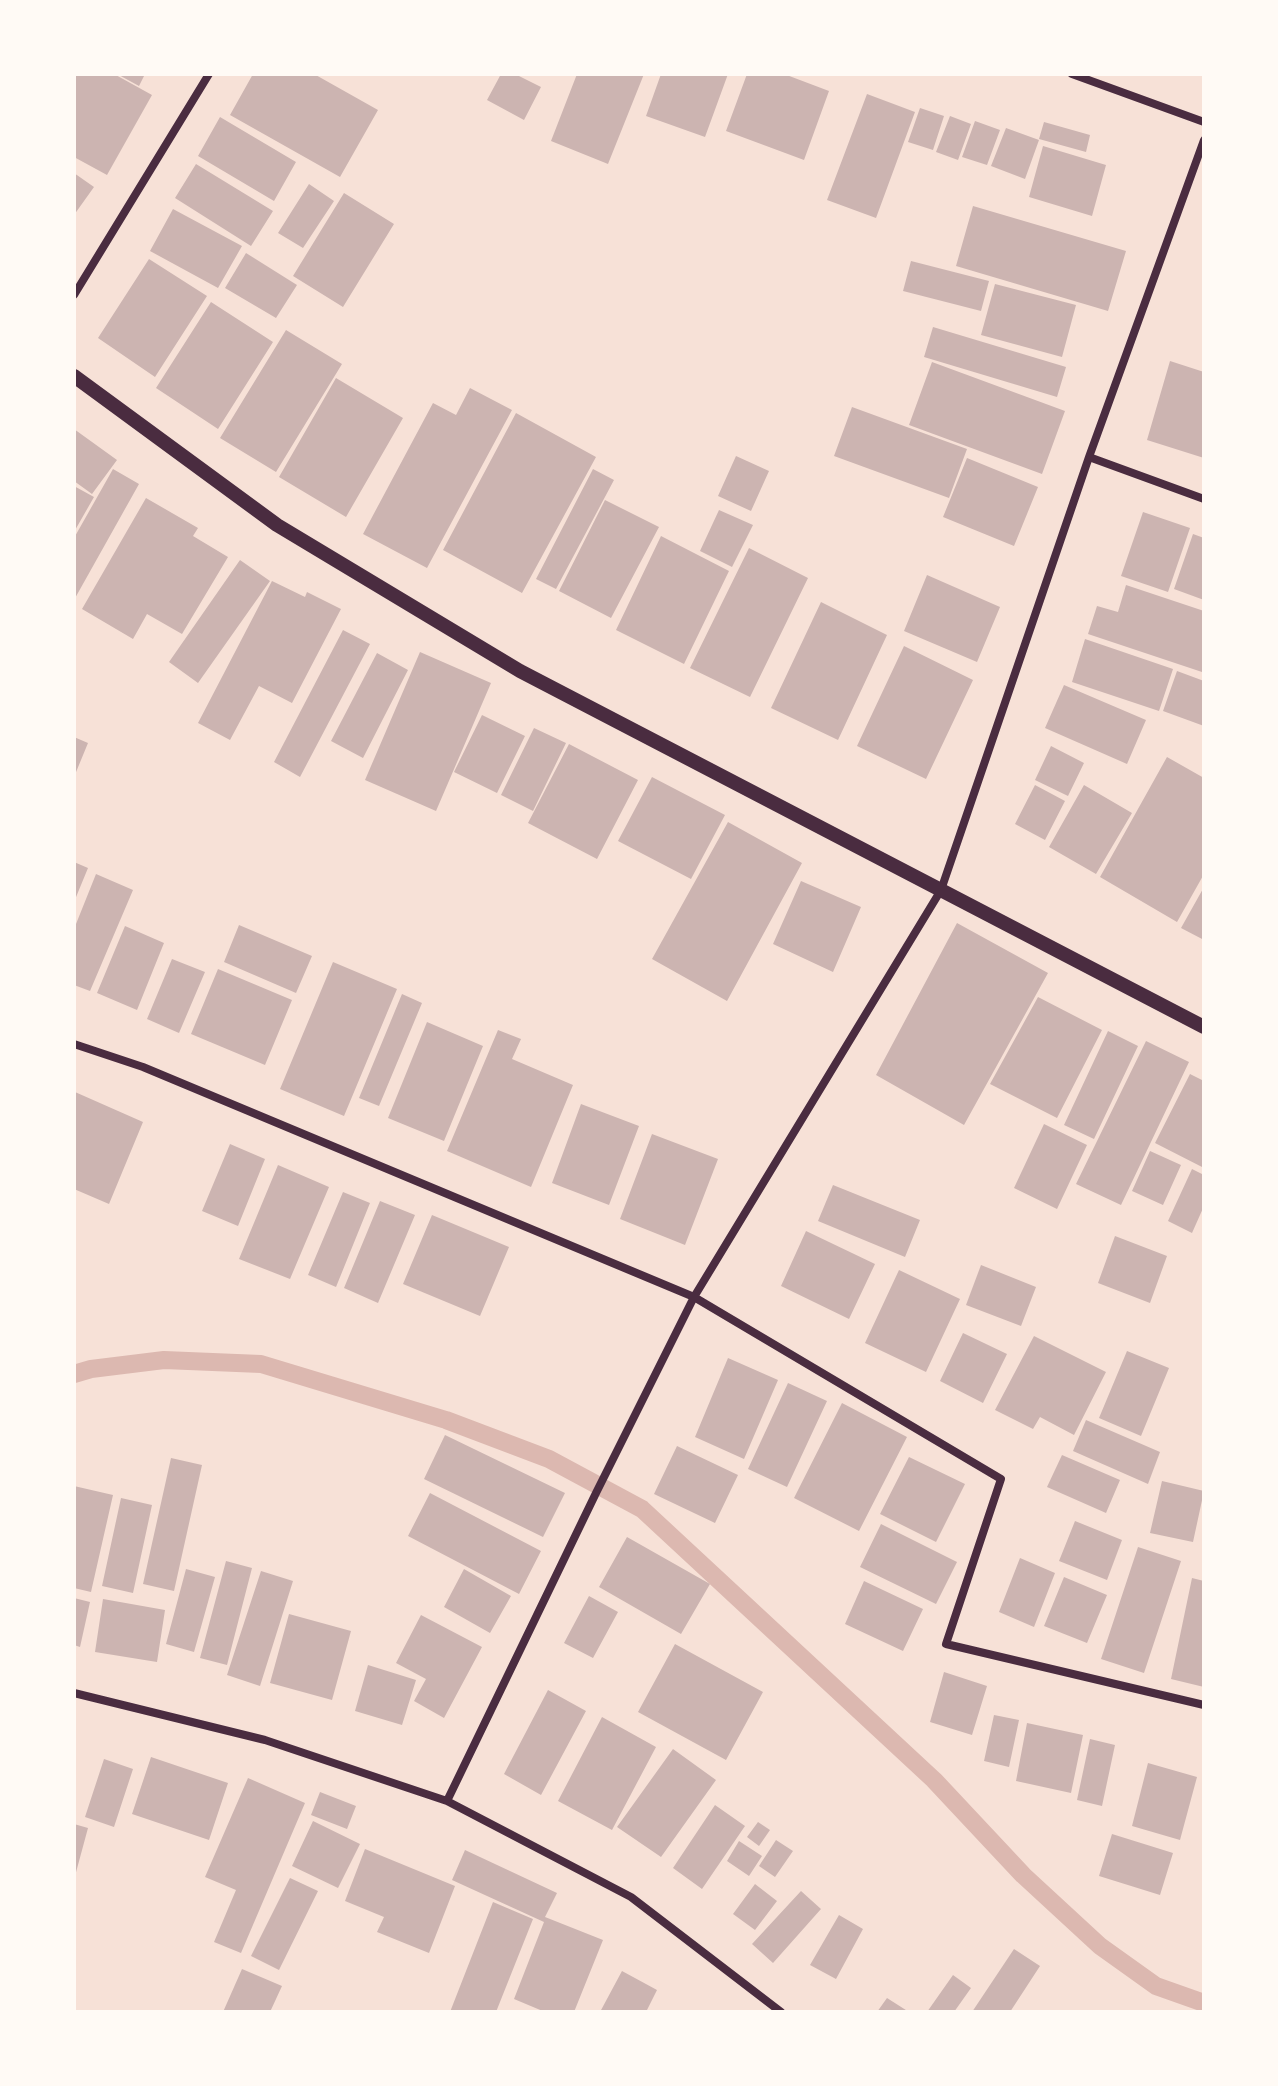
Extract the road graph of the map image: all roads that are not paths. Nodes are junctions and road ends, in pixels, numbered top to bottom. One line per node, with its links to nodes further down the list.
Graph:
1 (209, 74): 5 (street)
2 (1072, 74): 3 (street)
3 (1204, 122)
4 (1204, 140): 7 (street)
5 (74, 295)
6 (74, 376): 9 (street)
7 (1089, 457): 8 (street); 9 (street)
8 (1204, 499)
9 (941, 890): 10 (street); 12 (street)
10 (1204, 1027)
11 (74, 1044): 12 (street)
12 (694, 1297): 14 (street); 15 (street)
13 (74, 1693): 15 (street)
14 (1204, 1705)
15 (447, 1801): 16 (street)
16 (781, 2012)

